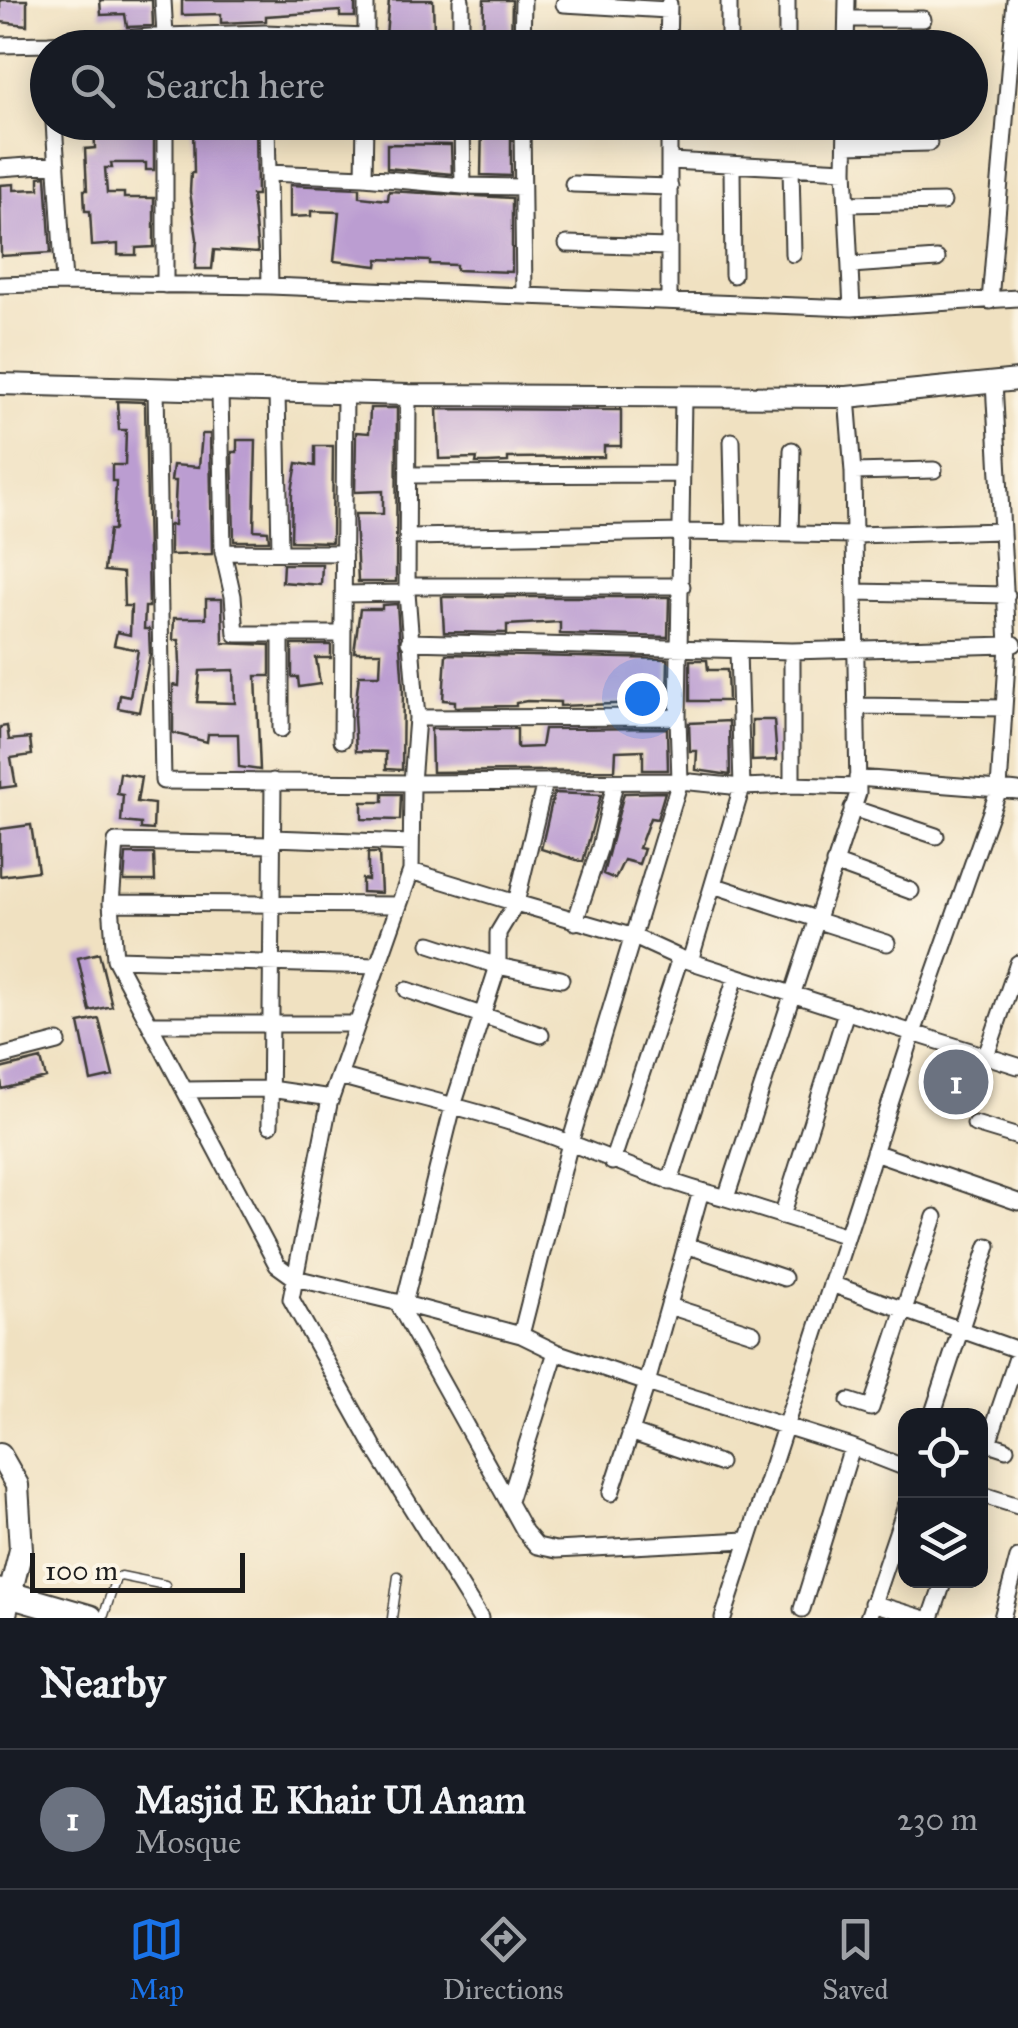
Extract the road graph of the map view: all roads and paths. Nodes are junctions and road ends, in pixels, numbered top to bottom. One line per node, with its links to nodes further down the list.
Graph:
1 (162, 0): 13 (street)
2 (366, 0): 14 (street)
3 (460, 0): 15 (street)
4 (522, 0): 16 (street)
5 (729, 0): 18 (street)
6 (787, 0): 19 (street)
7 (847, 0): 11 (street)
8 (1014, 0): 23 (street)
9 (564, 4): 10 (street)
10 (669, 5): 17 (street)
11 (847, 19): 12 (street); 20 (street)
12 (923, 19)
13 (165, 30)
14 (366, 30)
15 (461, 30)
16 (522, 30)
17 (668, 30)
18 (728, 30)
19 (787, 30)
20 (847, 30)
21 (0, 45): 22 (street)
22 (30, 46)
23 (1012, 92): 47 (street)
24 (55, 140): 35 (street)
25 (165, 140): 58 (street)
26 (267, 140): 40 (street)
27 (365, 140): 41 (street)
28 (462, 140): 43 (street)
29 (522, 140): 44 (street)
30 (669, 140): 34 (street)
31 (846, 140): 33 (street)
32 (929, 143): 33 (street)
33 (846, 145): 39 (street)
34 (670, 161): 36 (street); 45 (street)
35 (56, 164): 37 (street); 56 (street)
36 (732, 166): 38 (street); 55 (street)
37 (0, 168)
38 (791, 168): 39 (street); 52 (street)
39 (845, 170): 49 (street)
40 (268, 173): 41 (street); 59 (street)
41 (364, 176): 43 (street)
42 (572, 184): 45 (street)
43 (462, 186): 44 (street)
44 (522, 187): 60 (street)
45 (670, 187): 51 (street)
46 (1018, 196): 47 (street)
47 (998, 197): 63 (street)
48 (943, 202): 49 (street)
49 (848, 204): 54 (street)
50 (567, 244): 51 (street)
51 (669, 247): 62 (street)
52 (792, 254)
53 (937, 260): 54 (street)
54 (851, 265): 64 (street)
55 (733, 274)
56 (64, 283): 57 (street); 58 (street)
57 (0, 284)
58 (164, 285): 59 (street)
59 (270, 286): 60 (street)
60 (524, 296): 62 (street)
61 (1018, 298): 63 (street)
62 (669, 299): 64 (street)
63 (990, 301): 64 (street)
64 (852, 308)
65 (1018, 380): 66 (street)
66 (994, 382): 74 (street); 81 (street)
67 (0, 384): 68 (street)
68 (156, 388): 69 (street); 110 (street)
69 (220, 390): 70 (street); 87 (street)
70 (277, 392): 71 (street); 88 (street)
71 (345, 393): 72 (street); 89 (street)
72 (408, 395): 73 (street); 80 (street)
73 (683, 396): 74 (street); 79 (street)
74 (847, 397): 78 (street)
75 (732, 441): 83 (street)
76 (792, 450): 84 (street)
77 (934, 470): 78 (street)
78 (852, 472): 85 (street)
79 (681, 474): 80 (street); 82 (street)
80 (408, 475): 86 (street)
81 (1002, 531): 85 (street); 94 (street)
82 (683, 532): 83 (street); 86 (street); 90 (street)
83 (734, 534): 84 (street)
84 (790, 534): 85 (street)
85 (854, 535): 92 (street)
86 (409, 537): 91 (street)
87 (223, 552): 88 (street); 96 (street)
88 (280, 552): 89 (street)
89 (344, 554): 93 (street)
90 (682, 586): 91 (street); 99 (street)
91 (407, 590): 93 (street); 97 (street)
92 (855, 592): 94 (street); 101 (street)
93 (343, 594): 95 (street)
94 (1006, 595): 98 (street)
95 (343, 634): 96 (street); 108 (street)
96 (280, 637): 107 (street)
97 (409, 642): 99 (street); 106 (street)
98 (1013, 644): 101 (street); 104 (street)
99 (681, 646): 100 (street); 105 (street)
100 (738, 650): 102 (street); 116 (street)
101 (855, 650): 102 (street); 103 (street)
102 (792, 651): 115 (street)
103 (856, 706): 104 (street); 113 (street)
104 (1004, 708): 117 (street)
105 (678, 717): 106 (street); 109 (street)
106 (418, 718): 114 (street)
107 (281, 729)
108 (342, 740)
109 (680, 781): 112 (street); 116 (street); 133 (street)
110 (274, 782): 114 (street); 121 (street)
111 (545, 782): 112 (street); 114 (street); 128 (street)
112 (615, 782): 132 (street)
113 (857, 782): 115 (street); 117 (street); 119 (street)
114 (412, 783): 122 (street)
115 (792, 785): 116 (street)
116 (742, 786): 125 (street)
117 (1000, 789): 118 (street); 151 (street)
118 (1018, 791)
119 (852, 808): 120 (street); 123 (street)
120 (936, 836)
121 (273, 842): 122 (street); 127 (street); 129 (street)
122 (411, 842): 124 (street)
123 (834, 864): 126 (street); 131 (street)
124 (411, 871): 128 (street); 130 (street)
125 (712, 885): 131 (street); 137 (street)
126 (911, 891)
127 (111, 903): 129 (street); 136 (street)
128 (516, 903): 132 (street); 141 (street)
129 (272, 904): 130 (street); 138 (street)
130 (399, 905): 140 (street)
131 (816, 919): 134 (street); 145 (street)
132 (575, 922): 133 (street)
133 (634, 938): 137 (street); 165 (street)
134 (887, 942)
135 (430, 944): 141 (street)
136 (116, 959): 138 (street); 149 (street)
137 (685, 959): 142 (street); 167 (street)
138 (272, 964): 140 (street); 148 (street)
139 (1018, 964): 154 (street)
140 (378, 966): 150 (street)
141 (498, 966): 143 (street); 147 (street)
142 (736, 977): 145 (street); 168 (street)
143 (561, 979)
144 (407, 990): 147 (street)
145 (791, 994): 146 (street); 170 (street)
146 (846, 1012): 151 (street); 172 (street)
147 (482, 1013): 152 (street); 161 (street)
148 (271, 1023): 149 (street); 150 (street); 158 (street)
149 (150, 1024): 159 (street)
150 (358, 1024): 157 (street)
151 (913, 1033): 154 (street); 166 (street)
152 (541, 1035)
153 (58, 1042): 155 (street)
154 (986, 1056): 156 (street)
155 (0, 1057)
156 (1018, 1066)
157 (339, 1076): 160 (street); 161 (street)
158 (270, 1089): 159 (street); 160 (street); 163 (street)
159 (185, 1090): 177 (street)
160 (331, 1098): 177 (street)
161 (453, 1106): 165 (street); 180 (street)
162 (976, 1124): 164 (street)
163 (270, 1126)
164 (1018, 1138)
165 (570, 1143): 167 (street); 185 (street)
166 (874, 1152): 171 (street); 174 (street)
167 (612, 1162): 168 (street)
168 (670, 1182): 169 (street)
169 (701, 1191): 170 (street); 175 (street)
170 (726, 1198): 172 (street)
171 (1018, 1202)
172 (782, 1216): 174 (street)
173 (935, 1216): 182 (street)
174 (847, 1236): 179 (street)
175 (686, 1245): 178 (street); 181 (street)
176 (988, 1246): 183 (street)
177 (295, 1278): 180 (street); 214 (street)
178 (784, 1278)
179 (831, 1284): 182 (street); 191 (street)
180 (400, 1303): 185 (street); 200 (street)
181 (669, 1306): 184 (street); 188 (street)
182 (903, 1309): 183 (street); 189 (street)
183 (961, 1330): 187 (street); 190 (street)
184 (753, 1332)
185 (521, 1335): 186 (street)
186 (556, 1352): 188 (street); 200 (street)
187 (1018, 1353): 194 (street)
188 (647, 1383): 191 (street); 192 (street)
189 (849, 1401)
190 (935, 1408)
191 (784, 1426): 193 (street); 203 (street)
192 (630, 1432): 196 (street); 198 (street)
193 (852, 1447): 197 (street); 209 (street)
194 (1006, 1449)
195 (0, 1455): 208 (main road)
196 (719, 1463)
197 (898, 1465)
198 (611, 1493)
199 (988, 1497): 201 (street)
200 (510, 1502): 203 (street)
201 (1018, 1506)
202 (898, 1529): 210 (street)
203 (746, 1540): 215 (street)
204 (1018, 1558): 218 (street)
205 (398, 1576): 213 (lane)
206 (165, 1585): 212 (lane)
207 (941, 1588): 217 (street)
208 (5, 1601): 211 (highway)
209 (802, 1608)
210 (870, 1610): 216 (street)
211 (90, 1618)
212 (103, 1618)
213 (392, 1618)
214 (480, 1618)
215 (724, 1618)
216 (922, 1618)
217 (931, 1618)
218 (1002, 1618)

